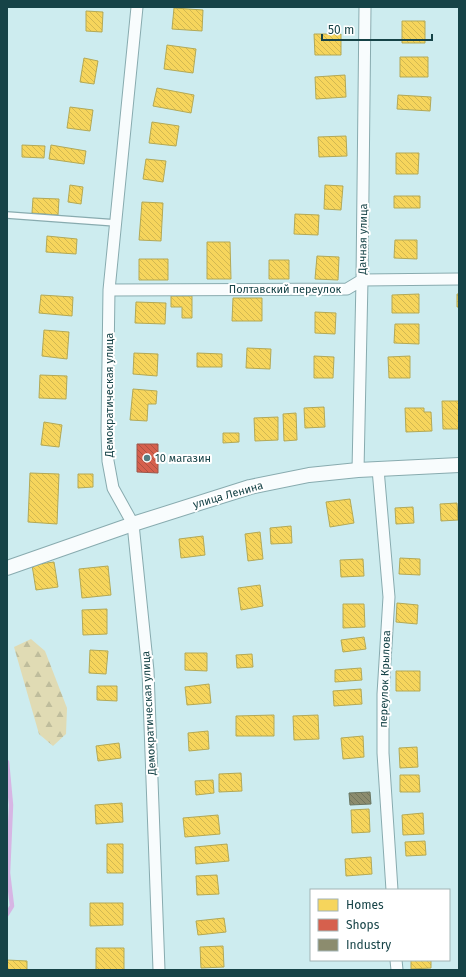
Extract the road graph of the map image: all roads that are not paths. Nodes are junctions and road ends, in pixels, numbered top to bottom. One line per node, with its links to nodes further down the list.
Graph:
1 (137, 7): 4 (street, Демократическая улица)
2 (365, 7): 6 (street, Дачная улица)
3 (7, 215): 4 (lane)
4 (116, 223): 7 (street, Демократическая улица)
5 (459, 279): 6 (street, Полтавский переулок)
6 (362, 280): 7 (street, Полтавский переулок); 10 (street, Дачная улица)
7 (110, 290): 11 (street, Демократическая улица)
8 (459, 465): 9 (street, улица Ленина)
9 (378, 469): 10 (street, улица Ленина); 13 (street, переулок Крылова)
10 (358, 470): 11 (street, улица Ленина)
11 (132, 524): 12 (street, улица Ленина); 14 (street, Демократическая улица)
12 (7, 568)
13 (392, 889)
14 (159, 970)

